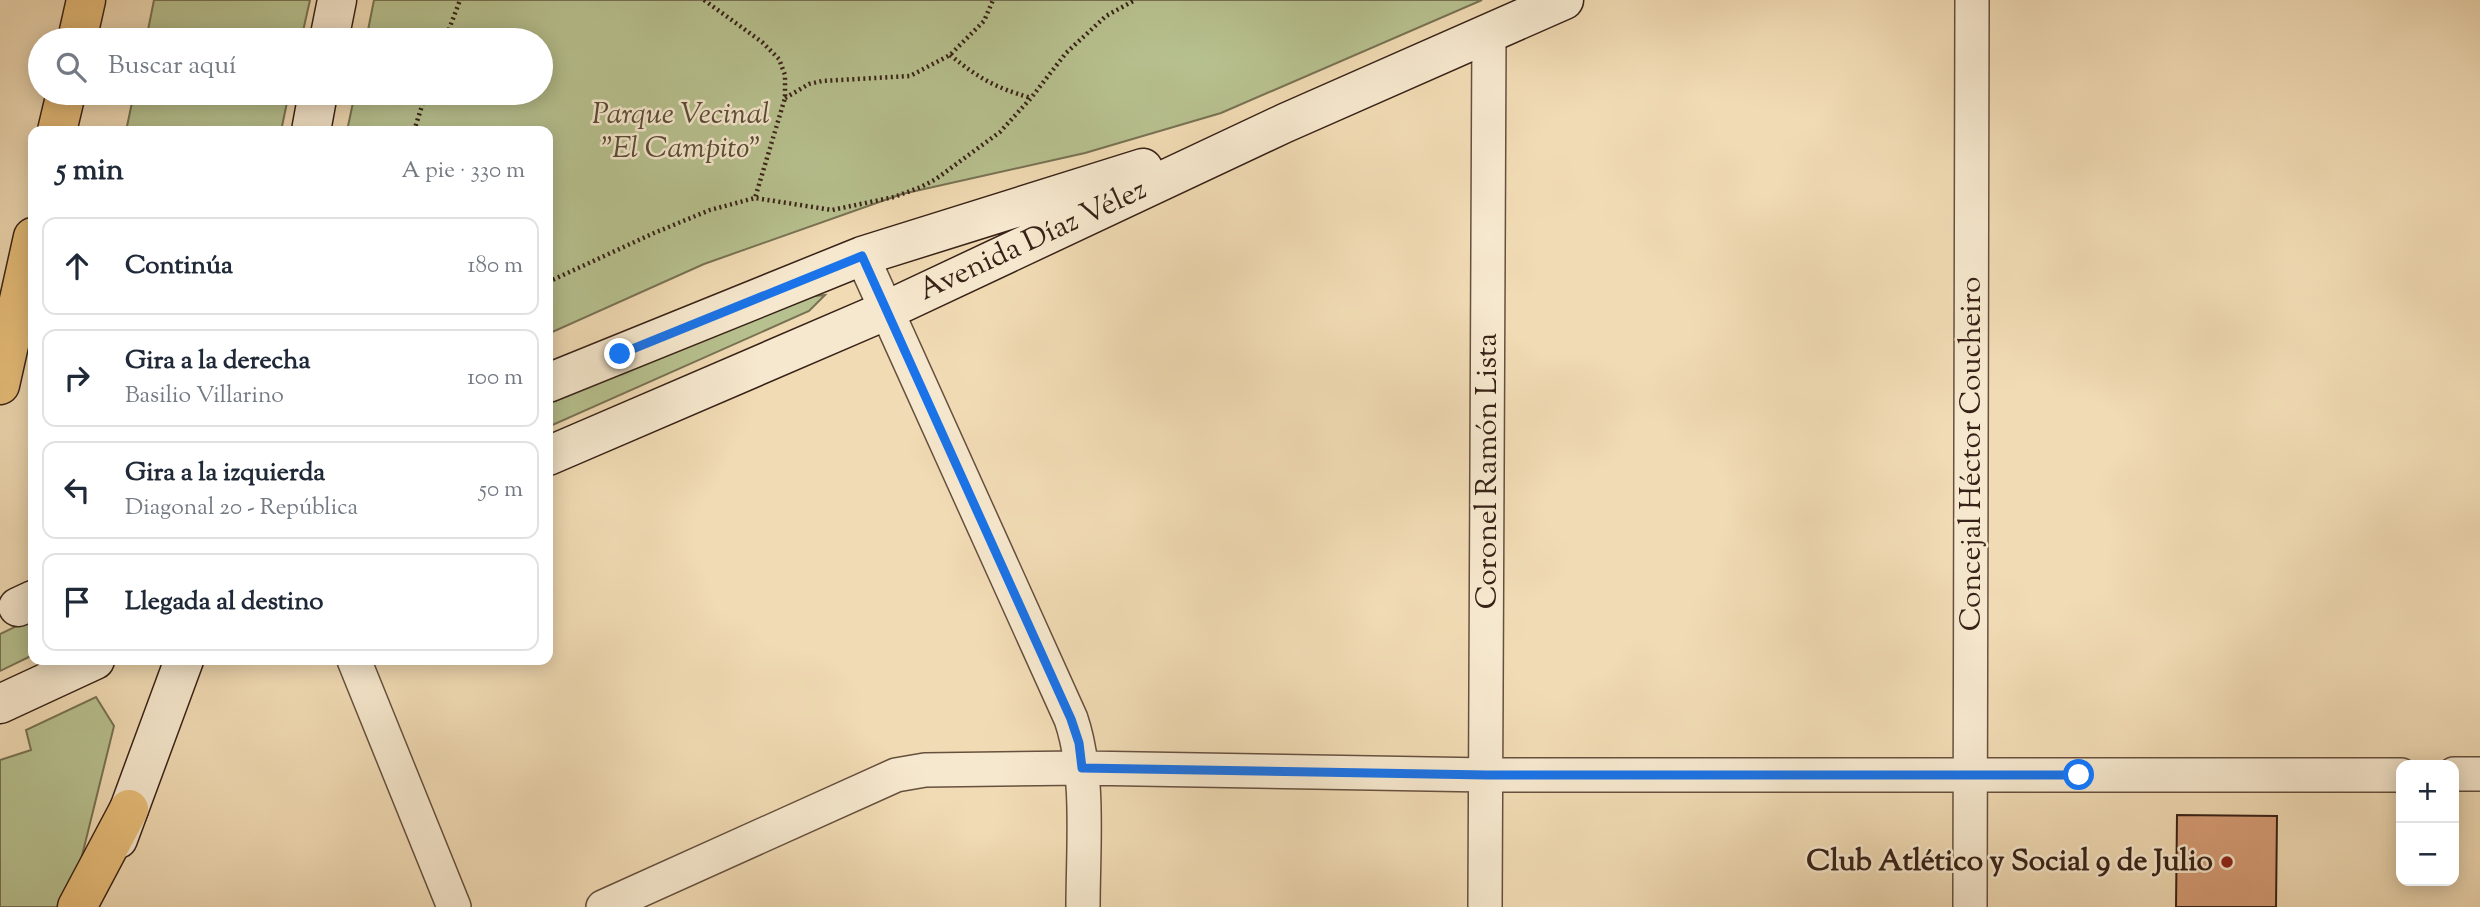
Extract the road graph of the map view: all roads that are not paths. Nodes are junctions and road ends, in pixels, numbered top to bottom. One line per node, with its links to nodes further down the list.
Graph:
1 (86, 0): 5 (highway)
2 (337, 0): 6 (main road)
3 (1564, 0): 7 (main road)
4 (1972, 0): 26 (street, Concejal Héctor Coucheiro)
5 (80, 28)
6 (331, 28)
7 (1489, 34): 10 (main road); 25 (street, Coronel Ramón Lista)
8 (63, 105): 11 (highway)
9 (316, 105): 12 (main road)
10 (1285, 123): 13 (main road); 15 (main road, Avenida Díaz Vélez)
11 (58, 126)
12 (312, 126)
13 (862, 256): 15 (street); 16 (main road)
14 (28, 259): 17 (highway)
15 (885, 311): 18 (main road, Avenida Díaz Vélez); 23 (street)
16 (553, 381)
17 (0, 385)
18 (553, 454)
19 (84, 665): 22 (main road)
20 (182, 665): 29 (main road)
21 (356, 665): 32 (street)
22 (0, 704)
23 (1082, 768): 25 (street); 33 (street); 34 (street)
24 (2480, 774): 28 (street)
25 (1487, 775): 26 (street); 35 (street, Coronel Ramón Lista)
26 (1972, 775): 27 (street); 36 (street, Concejal Héctor Coucheiro)
27 (2396, 775)
28 (2459, 775)
29 (129, 809): 30 (highway); 31 (main road)
30 (78, 907)
31 (93, 907)
32 (454, 907)
33 (603, 907)
34 (1083, 907)
35 (1485, 907)
36 (1970, 907)

